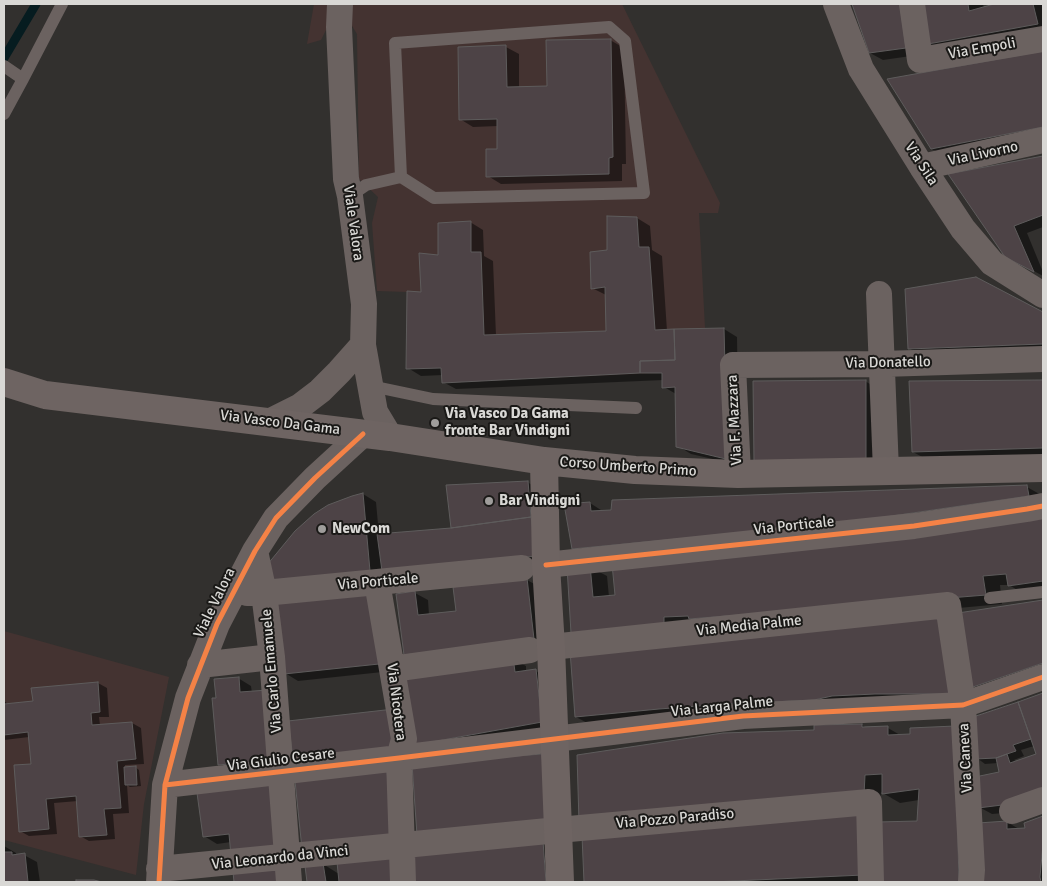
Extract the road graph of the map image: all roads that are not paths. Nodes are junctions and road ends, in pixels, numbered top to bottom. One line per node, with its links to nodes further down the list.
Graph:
1 (62, 4): 7 (lane)
2 (340, 4): 12 (street, Viale Valora)
3 (836, 4): 10 (street, Via Sila)
4 (912, 4): 5 (street, Via Empoli)
5 (1043, 38)
6 (4, 66): 7 (lane)
7 (23, 79): 8 (lane)
8 (4, 114)
9 (1043, 140): 10 (street, Via Livorno)
10 (922, 167): 14 (street, Via Sila)
11 (401, 178): 11 (lane); 12 (lane)
12 (350, 196): 15 (street, Viale Valora)
13 (879, 294): 17 (street)
14 (1043, 295)
15 (363, 345): 20 (street, Viale Valora); 24 (street)
16 (1043, 359): 17 (street, Via Donatello)
17 (882, 364): 18 (street, Via Donatello); 29 (street)
18 (732, 365): 30 (street, Via F. Mazzara)
19 (4, 382): 21 (main road)
20 (371, 386): 23 (lane); 26 (street, Viale Valora)
21 (45, 395): 22 (main road); 24 (main road, Via Vasco Da Gama)
22 (4, 400)
23 (636, 408)
24 (270, 422): 25 (main road, Via Vasco Da Gama)
25 (364, 434): 26 (main road, Via Vasco Da Gama); 32 (street, Viale Valora)
26 (390, 437): 27 (main road, Via Vasco Da Gama)
27 (544, 461): 30 (main road, Corso Umberto Primo); 33 (main road, Corso Umberto Primo)
28 (1043, 468): 29 (main road, Corso Umberto Primo)
29 (886, 471): 30 (main road, Corso Umberto Primo)
30 (738, 474)
31 (1043, 506): 33 (street, Via Porticale)
32 (255, 551): 36 (street, Via Carlo Emanuele); 37 (street, Viale Valora)
33 (534, 567): 34 (street, Via Porticale); 40 (main road, Corso Umberto Primo)
34 (377, 582): 36 (street, Via Porticale); 43 (street, Via Nicotera)
35 (1043, 592): 38 (lane)
36 (264, 593): 37 (street, Via Porticale); 41 (street, Via Carlo Emanuele)
37 (234, 594): 42 (street, Viale Valora)
38 (990, 598)
39 (948, 605): 40 (street, Via Media Palme); 45 (street, Via Caneva)
40 (541, 649): 43 (street, Via Media Palme); 46 (main road, Corso Umberto Primo)
41 (272, 657): 42 (street); 48 (street, Via Carlo Emanuele)
42 (200, 665): 49 (street, Viale Valora)
43 (392, 669): 47 (street, Via Nicotera)
44 (1043, 677): 45 (street, Via Larga Palme)
45 (963, 705): 46 (street, Via Larga Palme); 51 (street, Via Caneva)
46 (554, 739): 47 (street, Via Larga Palme); 52 (main road, Corso Umberto Primo)
47 (399, 758): 48 (street, Via Giulio Cesare); 53 (street, Via Nicotera)
48 (280, 772): 49 (street, Via Giulio Cesare); 54 (street, Via Carlo Emanuele)
49 (165, 785): 55 (street, Viale Valora)
50 (1043, 800): 51 (street)
51 (969, 817): 59 (street, Via Caneva)
52 (558, 830): 53 (street, Via Pozzo Paradiso); 57 (main road, Corso Umberto Primo); 58 (street, Via Pozzo Paradiso)
53 (402, 846): 54 (street, Via Leonardo da Vinci); 56 (street, Via Nicotera)
54 (288, 870): 55 (street, Via Leonardo da Vinci)
55 (159, 876)
56 (402, 882)
57 (560, 882)
58 (871, 882)
59 (971, 882)

